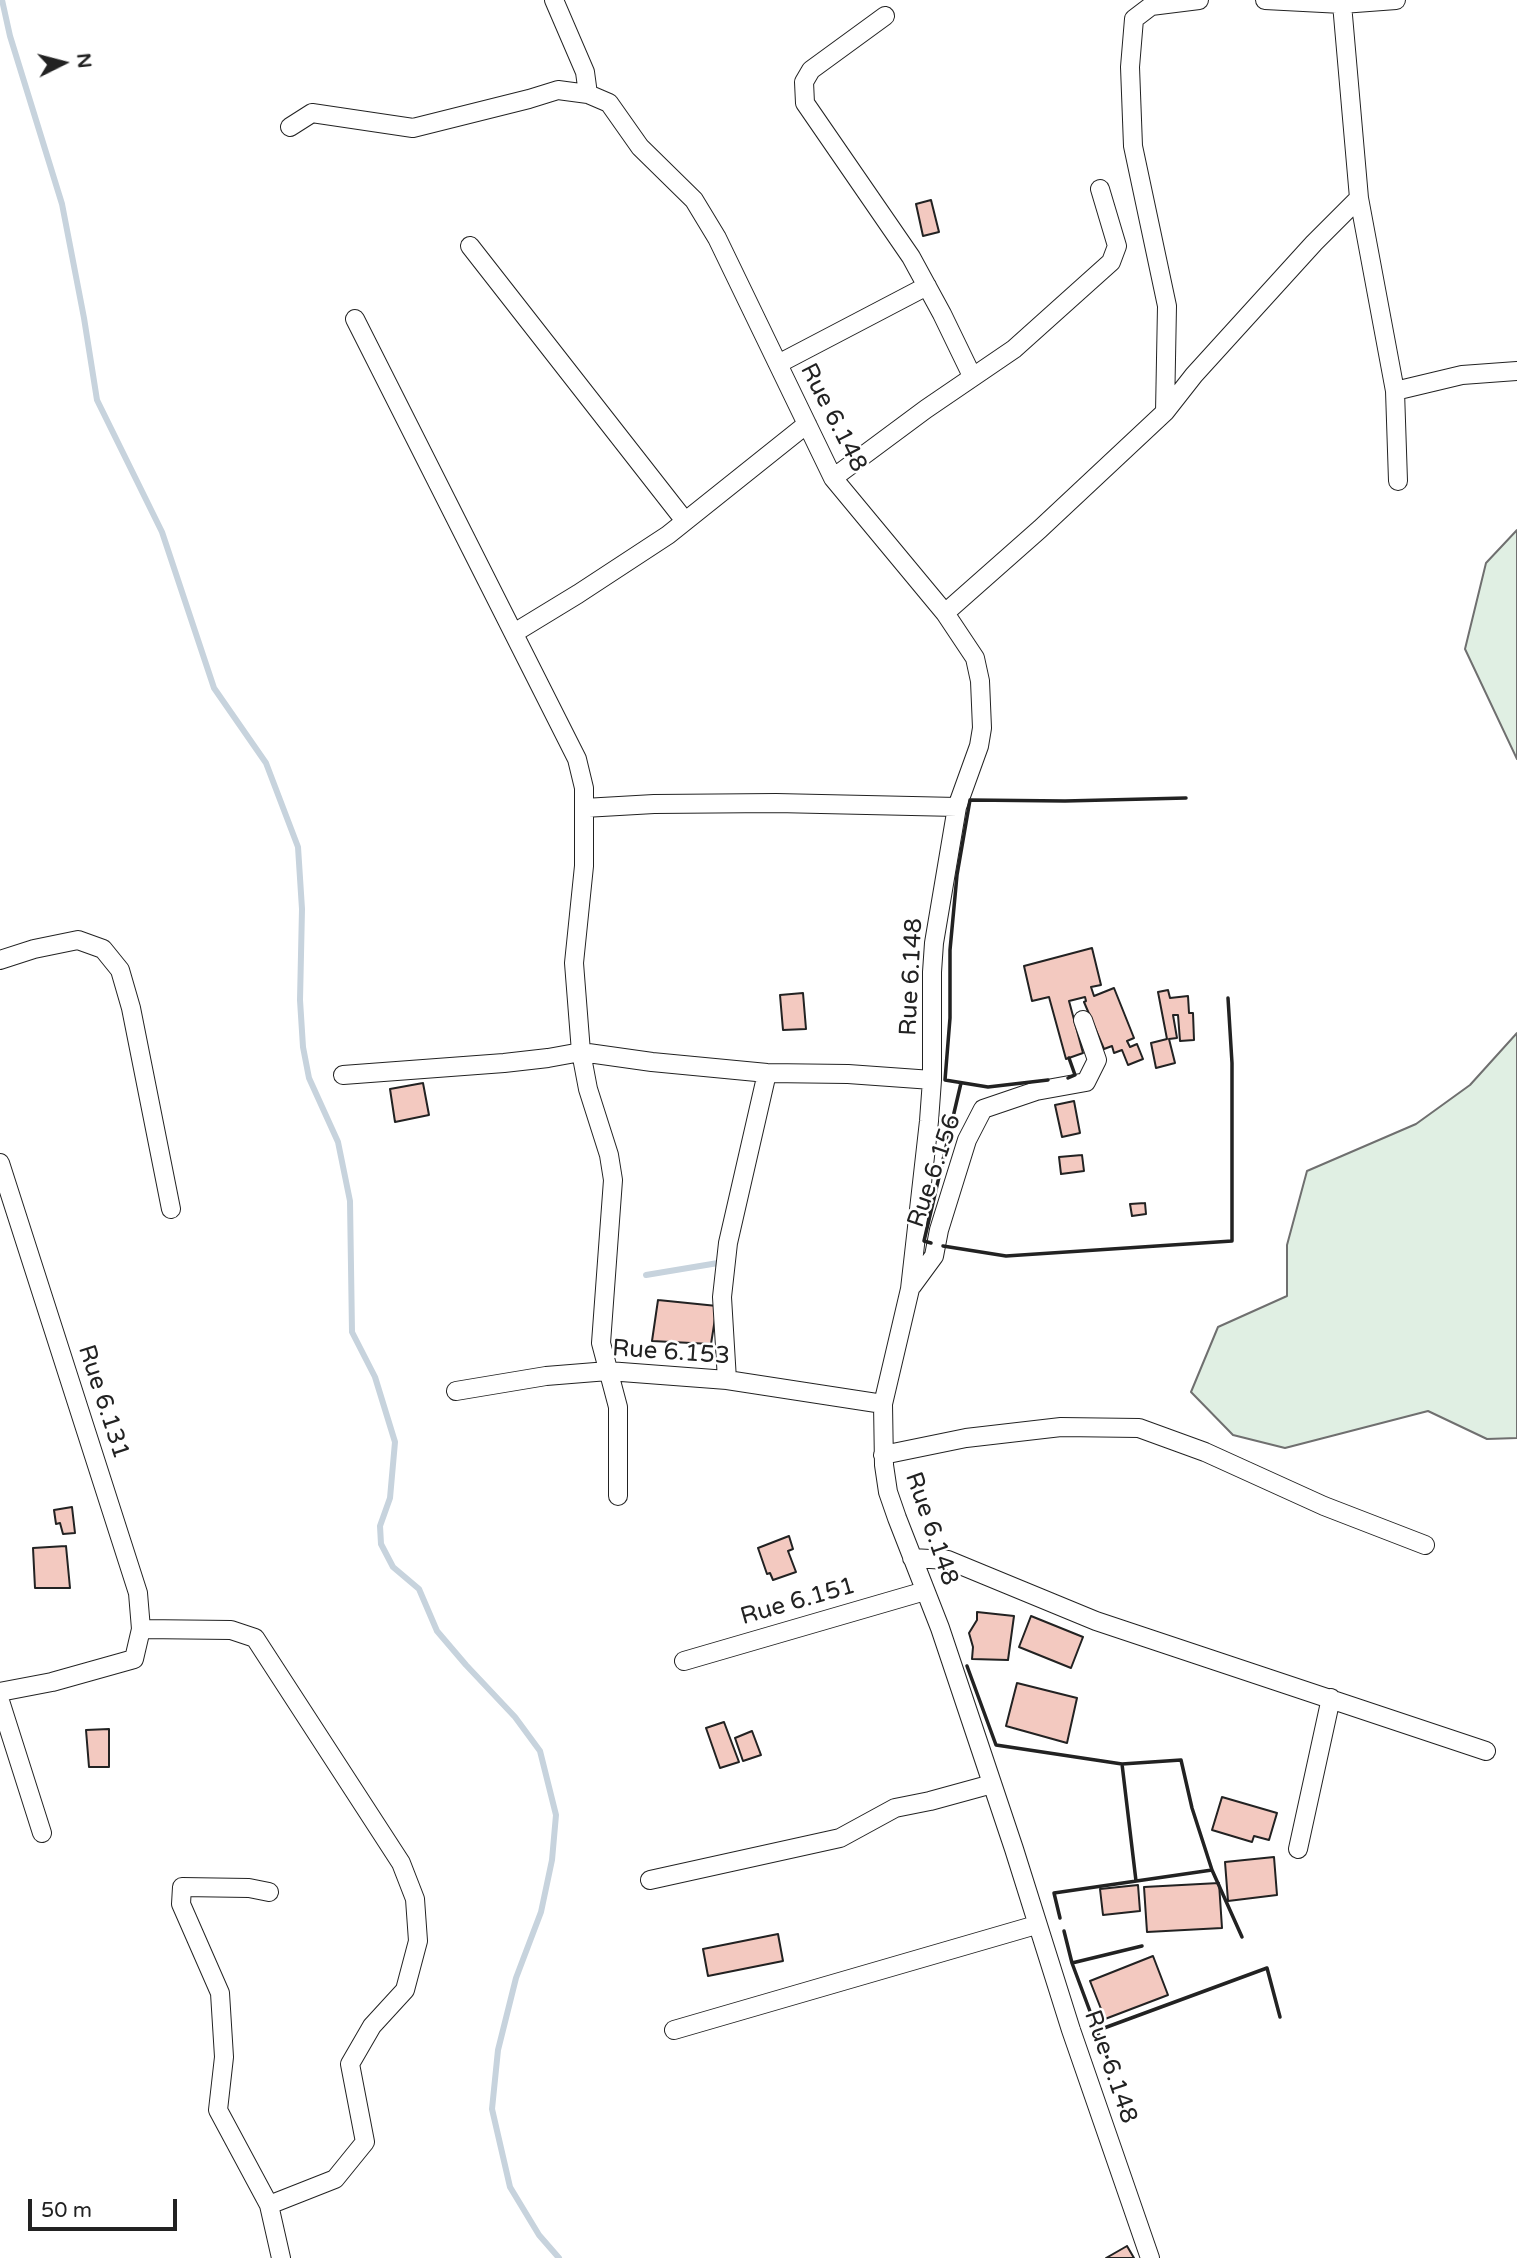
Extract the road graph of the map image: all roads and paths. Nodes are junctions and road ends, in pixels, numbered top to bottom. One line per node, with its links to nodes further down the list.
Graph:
1 (554, 0): 7 (street)
2 (1199, 0): 18 (street)
3 (1265, 0): 5 (street)
4 (1396, 0): 5 (street)
5 (1342, 4): 10 (street)
6 (885, 16): 12 (street)
7 (588, 94): 8 (street, Rue 6.148); 14 (street, Rue 6.148)
8 (290, 127)
9 (1100, 189): 16 (street)
10 (1359, 198): 17 (street); 18 (street)
11 (470, 246): 22 (street)
12 (927, 286): 14 (street); 16 (street)
13 (355, 319): 24 (street)
14 (778, 364): 19 (street, Rue 6.148)
15 (1517, 371): 17 (street)
16 (972, 376): 20 (street)
17 (1395, 391): 21 (street)
18 (1165, 412): 23 (street)
19 (807, 424): 20 (street, Rue 6.148); 22 (street)
20 (833, 478): 23 (street, Rue 6.148)
21 (1398, 481)
22 (685, 521): 24 (street)
23 (945, 613): 25 (street, Rue 6.148)
24 (514, 633): 26 (street)
25 (957, 807): 26 (street); 32 (street, Rue 6.148)
26 (584, 808): 29 (street)
27 (0, 960): 34 (street)
28 (1083, 1020): 35 (street, Rue 6.156)
29 (581, 1052): 30 (street); 31 (street); 36 (street)
30 (766, 1073): 32 (street); 37 (street)
31 (343, 1075)
32 (932, 1080): 35 (street, Rue 6.148)
33 (0, 1163): 45 (street, Rue 6.131)
34 (171, 1209)
35 (910, 1289): 39 (street, Rue 6.148)
36 (608, 1371): 37 (street, Rue 6.153); 38 (street, Rue 6.153); 41 (street)
37 (727, 1380): 39 (street, Rue 6.153)
38 (456, 1391)
39 (883, 1404): 40 (street, Rue 6.148)
40 (883, 1455): 42 (street); 43 (street, Rue 6.148)
41 (618, 1496)
42 (1424, 1545)
43 (912, 1558): 44 (street, Rue 6.148); 48 (street)
44 (925, 1591): 46 (street, Rue 6.151); 51 (street, Rue 6.148)
45 (141, 1629): 47 (street, Rue 6.131); 58 (street)
46 (684, 1661)
47 (0, 1692)
48 (1331, 1698): 50 (street); 53 (street)
49 (0, 1701): 52 (street)
50 (1486, 1751)
51 (992, 1784): 54 (street); 56 (street, Rue 6.148)
52 (42, 1833)
53 (1298, 1849)
54 (650, 1880)
55 (269, 1892): 58 (street)
56 (1036, 1924): 57 (street); 60 (street, Rue 6.148)
57 (674, 2030)
58 (269, 2206): 59 (street)
59 (281, 2258)
60 (1150, 2258)

